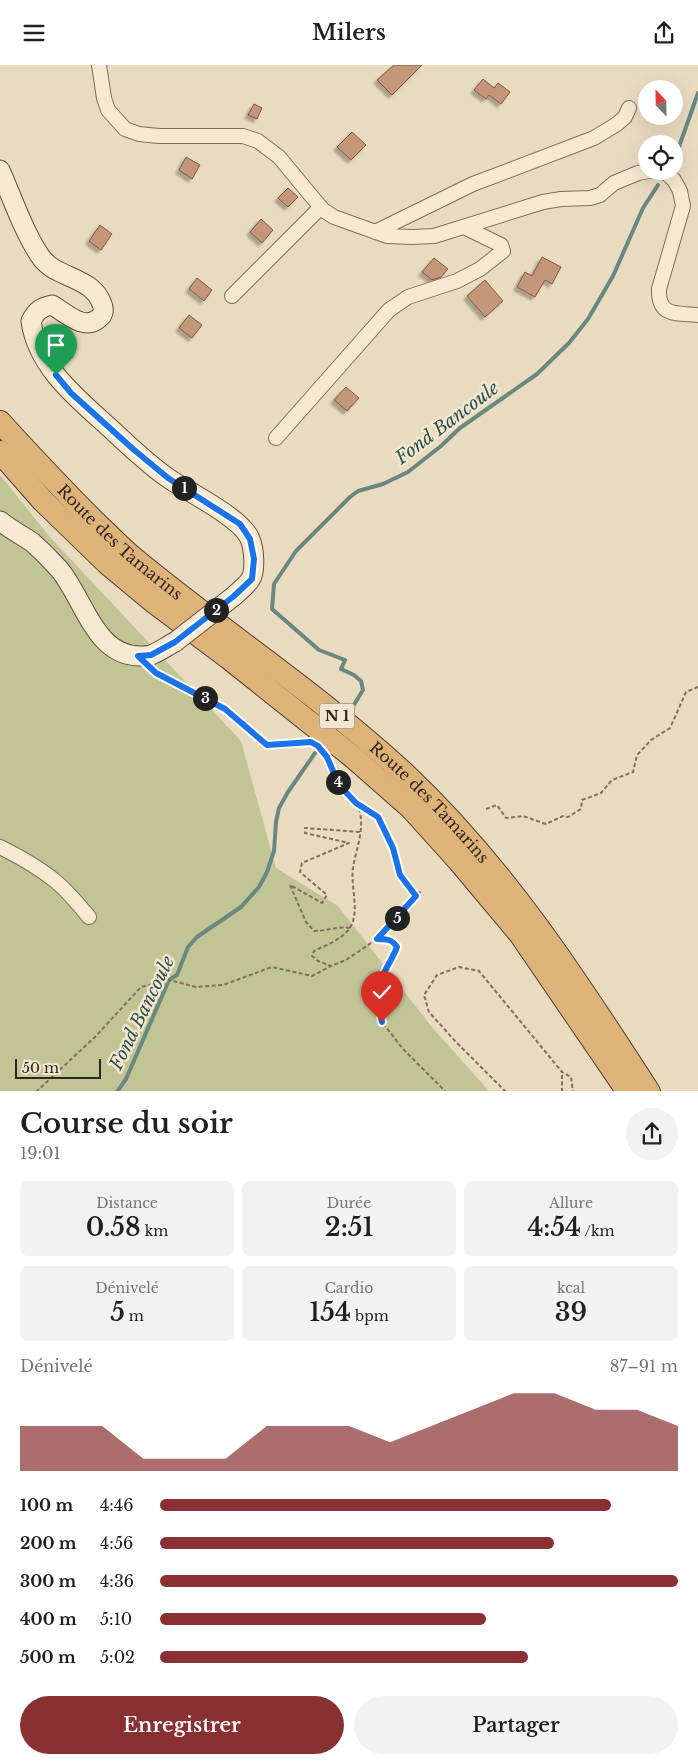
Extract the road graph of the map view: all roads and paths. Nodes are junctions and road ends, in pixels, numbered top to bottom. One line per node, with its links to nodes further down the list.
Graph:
1 (99, 65): 6 (street)
2 (629, 107): 8 (street)
3 (0, 170): 15 (main road, bridge)
4 (638, 173): 7 (street)
5 (674, 180): 10 (street)
6 (320, 207): 8 (street); 9 (street)
7 (464, 227): 8 (street); 12 (street)
8 (374, 232)
9 (232, 296)
10 (698, 315)
11 (0, 422): 29 (highway, Route des Tamarins / N 1)
12 (276, 438)
13 (0, 452): 29 (highway, Route des Tamarins / N 1)
14 (0, 521): 15 (main road)
15 (138, 656): 17 (path)
16 (698, 687): 20 (path)
17 (311, 742)
18 (327, 757): 19 (path)
19 (356, 803): 21 (path); 24 (path)
20 (486, 809)
21 (360, 832): 26 (path); 26 (path)
22 (0, 847): 25 (street)
23 (422, 890): 24 (path)
24 (416, 896): 27 (path)
25 (89, 917)
26 (350, 928): 28 (path)
27 (377, 939): 28 (path); 32 (path)
28 (331, 966): 31 (path)
29 (618, 1060): 36 (highway, Route des Tamarins / N 1); 37 (highway, Route des Tamarins / N 1)
30 (562, 1072): 33 (path); 34 (path); 35 (path)
31 (36, 1091)
32 (446, 1091)
33 (506, 1091)
34 (562, 1091)
35 (573, 1091)
36 (628, 1091)
37 (649, 1091)

